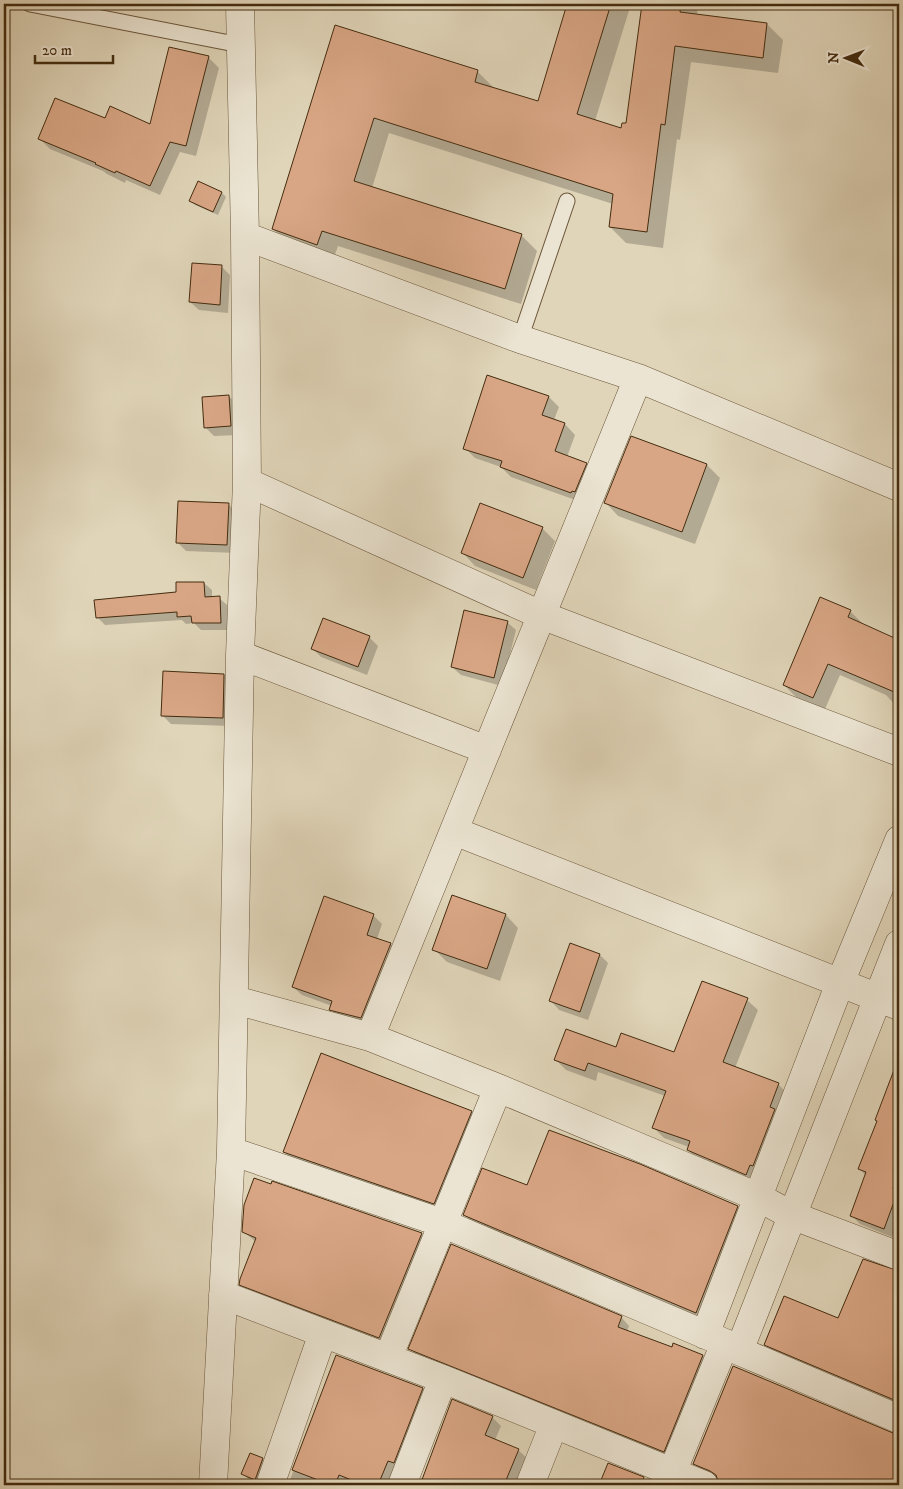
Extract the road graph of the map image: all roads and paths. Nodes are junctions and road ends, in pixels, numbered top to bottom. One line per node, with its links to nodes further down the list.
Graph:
1 (30, 4): 3 (lane)
2 (240, 4): 3 (street)
3 (240, 45): 5 (street)
4 (567, 201): 6 (lane)
5 (245, 236): 6 (street); 8 (street)
6 (520, 339): 7 (street)
7 (638, 378): 9 (street); 10 (street)
8 (247, 482): 10 (street); 11 (street)
9 (899, 487)
10 (541, 615): 12 (street); 13 (street)
11 (240, 655): 12 (street); 18 (street)
12 (487, 750): 14 (street)
13 (899, 752)
14 (454, 831): 17 (street); 20 (street)
15 (899, 840): 17 (street)
16 (899, 944): 19 (street)
17 (840, 983): 19 (street); 23 (street)
18 (235, 1000): 20 (street); 22 (street)
19 (889, 1002): 24 (street)
20 (370, 1037): 21 (street)
21 (498, 1088): 23 (street); 25 (street)
22 (231, 1151): 25 (street); 27 (street)
23 (758, 1198): 24 (street); 29 (street)
24 (792, 1215): 26 (street); 29 (street)
25 (442, 1223): 29 (street); 30 (street)
26 (899, 1256)
27 (223, 1295): 28 (street); 35 (street)
28 (323, 1333): 30 (street); 36 (street)
29 (723, 1343): 32 (street); 34 (street)
30 (388, 1358): 31 (street)
31 (443, 1379): 33 (street); 37 (street)
32 (899, 1419)
33 (554, 1424): 34 (street); 38 (street)
34 (670, 1479): 39 (street)
35 (213, 1485)
36 (270, 1485)
37 (402, 1485)
38 (530, 1485)
39 (704, 1485)

